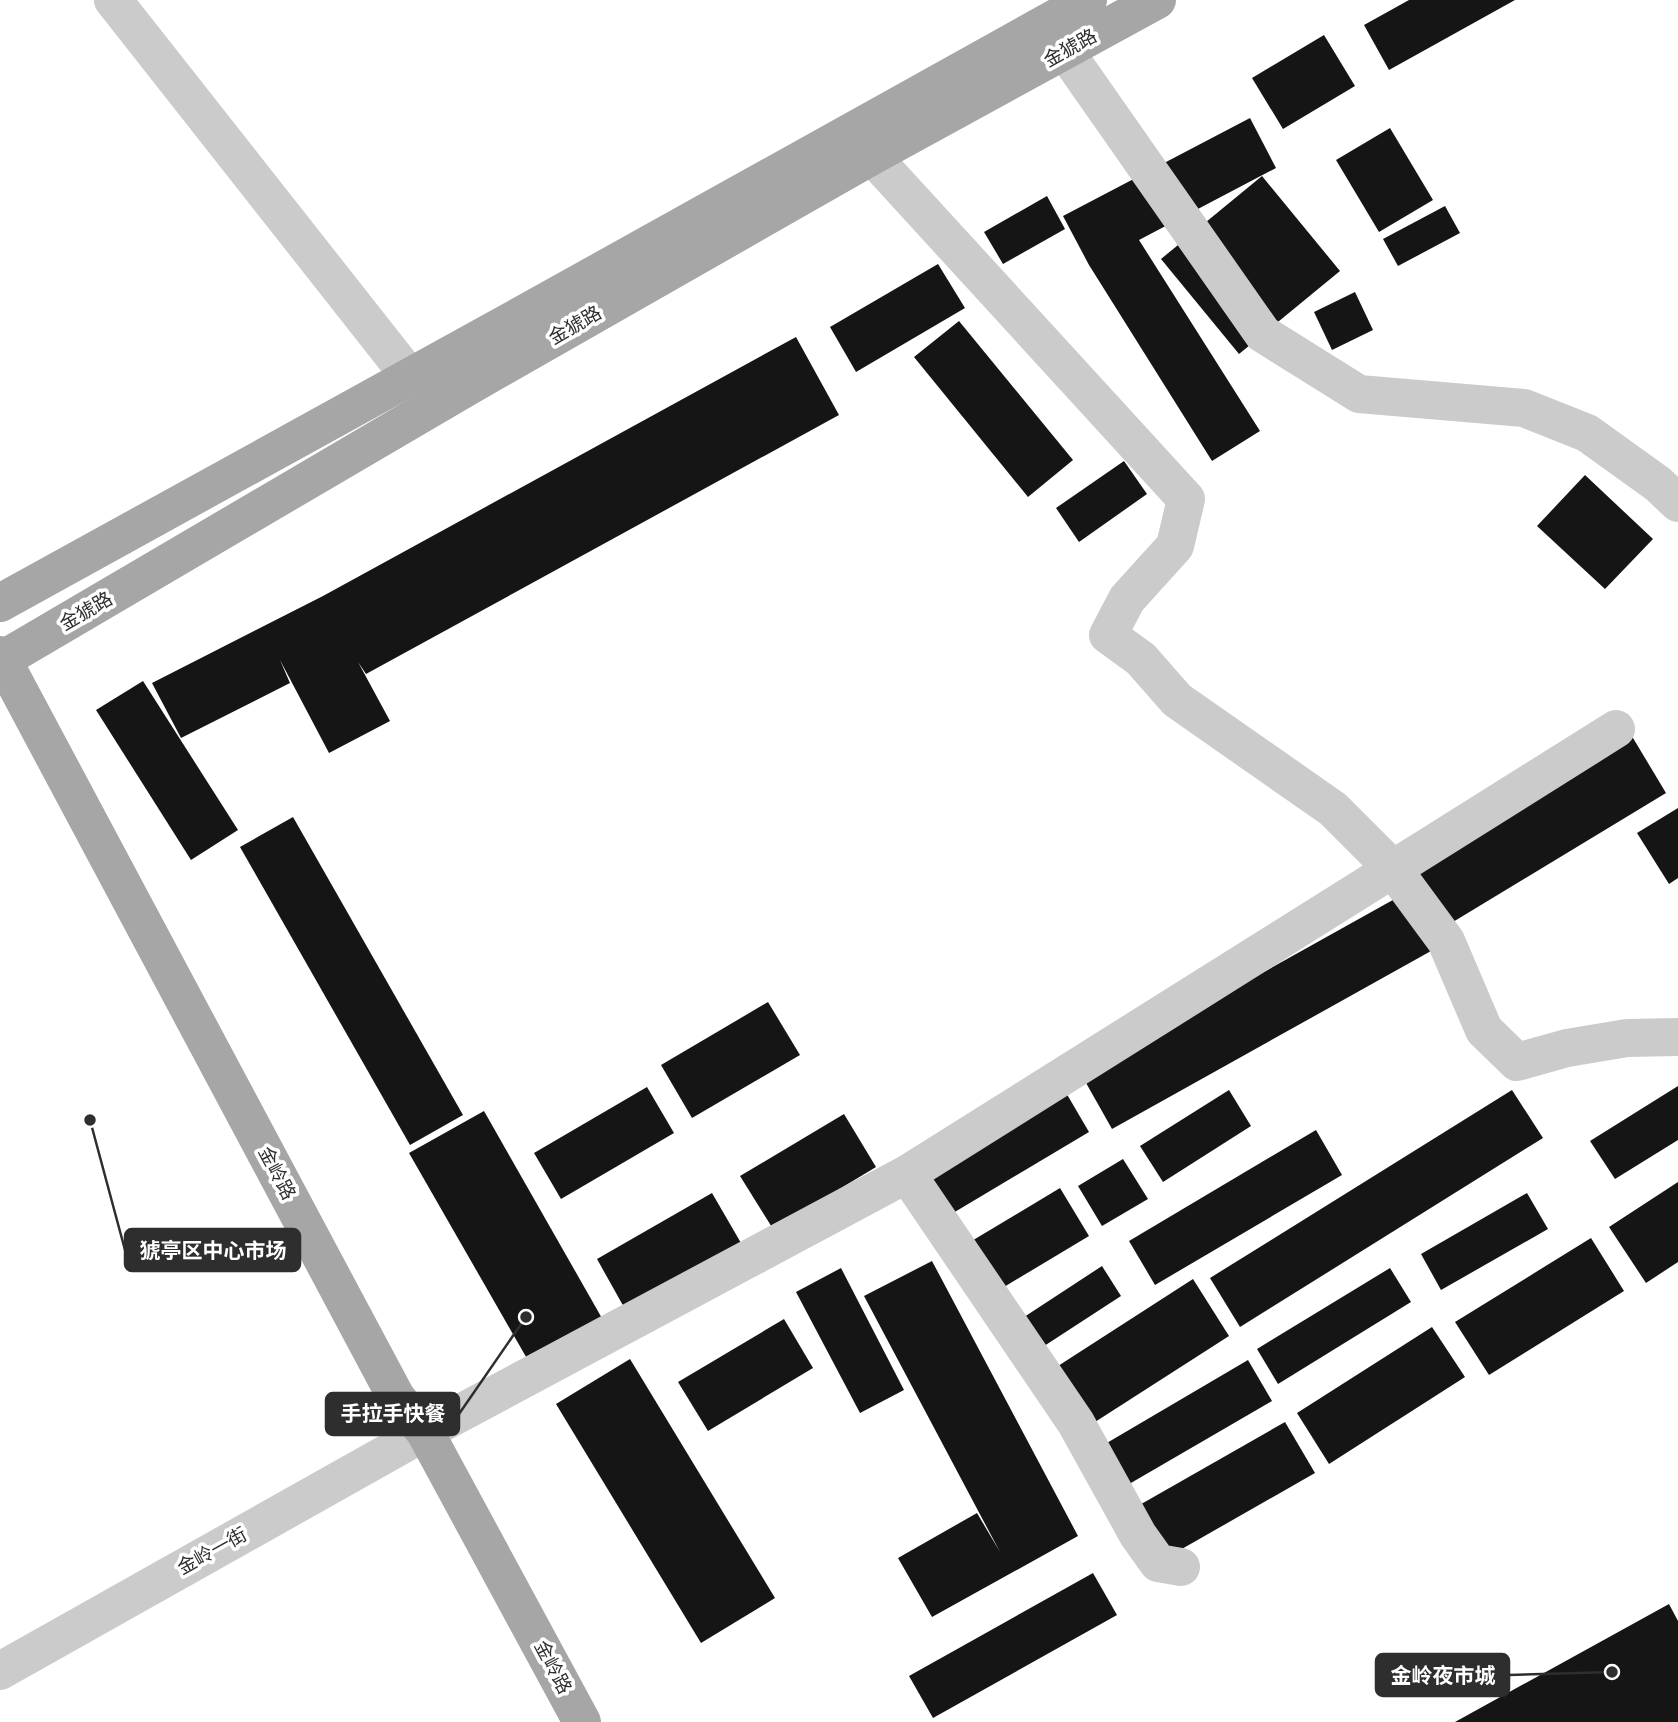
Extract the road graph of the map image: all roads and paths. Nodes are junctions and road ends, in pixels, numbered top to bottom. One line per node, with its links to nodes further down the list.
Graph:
1 (113, 0): 5 (street)
2 (1157, 0): 3 (main road, 金猇路)
3 (1066, 17): 4 (main road, 金猇路); 5 (main road, 金猇路); 6 (street)
4 (872, 156): 8 (main road, 金猇路); 10 (street)
5 (410, 377): 7 (main road, 金猇路)
6 (1678, 503)
7 (0, 603)
8 (1, 659): 13 (main road, 金岭路)
9 (1616, 729): 10 (street, 金岭一街)
10 (1394, 869): 11 (street); 12 (street, 金岭一街)
11 (1678, 1037)
12 (907, 1174): 13 (street, 金岭一街); 14 (street)
13 (425, 1432): 15 (street, 金岭一街); 16 (main road, 金岭路)
14 (1181, 1567)
15 (0, 1671)
16 (582, 1722)

